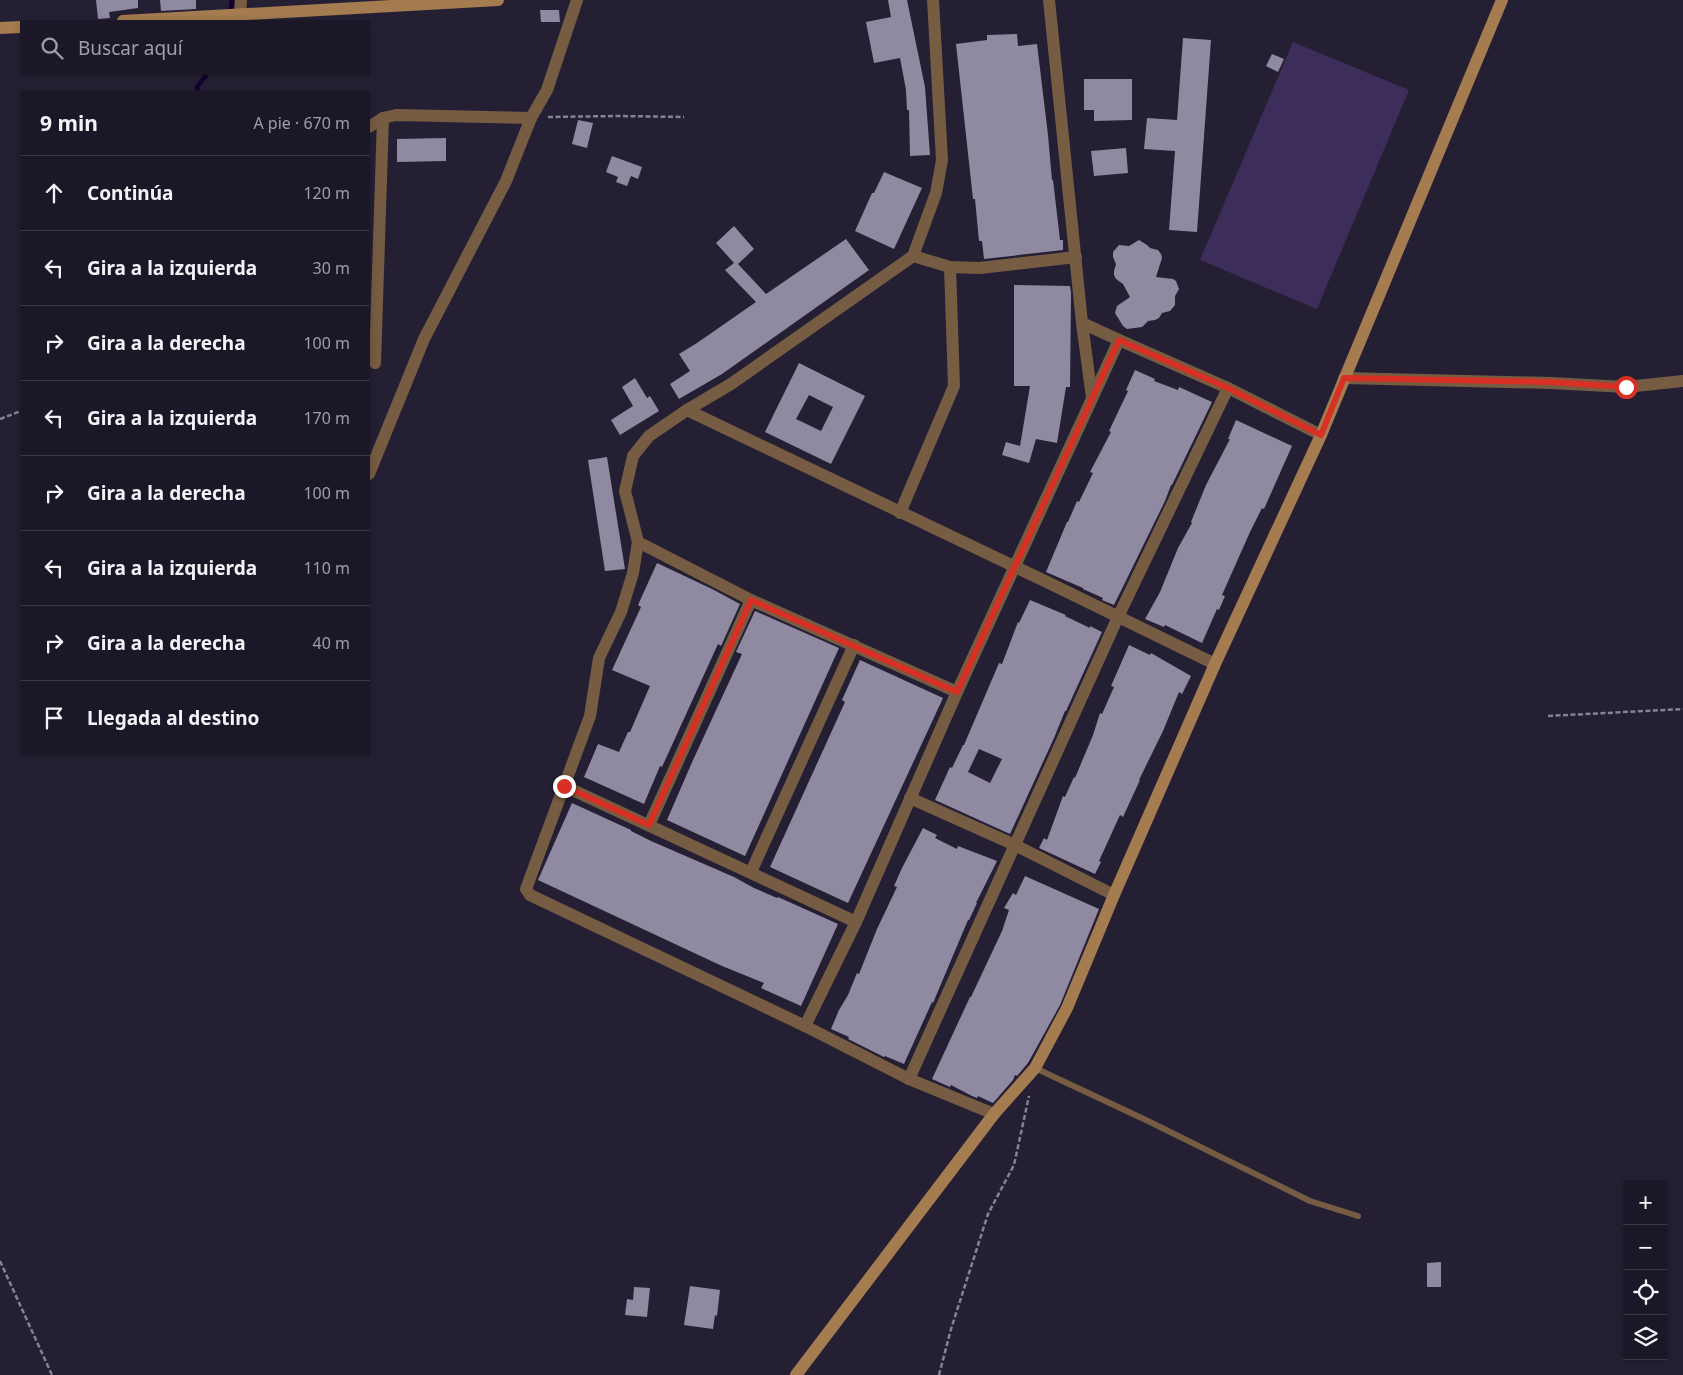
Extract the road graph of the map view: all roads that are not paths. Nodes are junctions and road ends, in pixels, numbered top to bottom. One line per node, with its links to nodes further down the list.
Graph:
1 (241, 0): 7 (street)
2 (498, 0): 7 (street)
3 (577, 0): 12 (street)
4 (933, 0): 14 (street)
5 (1049, 0): 15 (street)
6 (1502, 0): 20 (street)
7 (240, 15): 8 (street)
8 (142, 20)
9 (20, 27): 10 (street)
10 (0, 28)
11 (383, 118): 12 (street); 13 (street); 19 (street)
12 (532, 118): 26 (street)
13 (370, 126)
14 (913, 256): 16 (street); 24 (street)
15 (1076, 257): 16 (street); 17 (street)
16 (950, 267): 27 (street)
17 (1082, 323): 18 (street); 23 (street)
18 (1119, 340): 22 (street); 23 (street)
19 (374, 363)
20 (1344, 378): 21 (street); 25 (street)
21 (1683, 381)
22 (1228, 388): 25 (street); 31 (street)
23 (1092, 399): 29 (street)
24 (687, 410): 27 (street); 28 (street)
25 (1321, 435): 33 (street)
26 (370, 472)
27 (900, 513): 29 (street)
28 (638, 542): 30 (street); 35 (street)
29 (1014, 567): 31 (street); 34 (street)
30 (751, 600): 32 (street); 37 (street)
31 (1118, 617): 33 (street); 38 (street)
32 (854, 646): 34 (street); 39 (street)
33 (1215, 664): 40 (street)
34 (957, 692): 36 (street)
35 (564, 786): 37 (street); 42 (street)
36 (910, 798): 38 (street); 41 (street)
37 (649, 825): 39 (street)
38 (1015, 845): 40 (street); 44 (street)
39 (750, 872): 41 (street)
40 (1114, 894): 43 (street)
41 (856, 922): 42 (street)
42 (805, 1026): 44 (street)
43 (1035, 1068): 45 (street); 46 (lane)
44 (909, 1079): 45 (street)
45 (994, 1114): 47 (street)
46 (1358, 1216)
47 (796, 1375)

